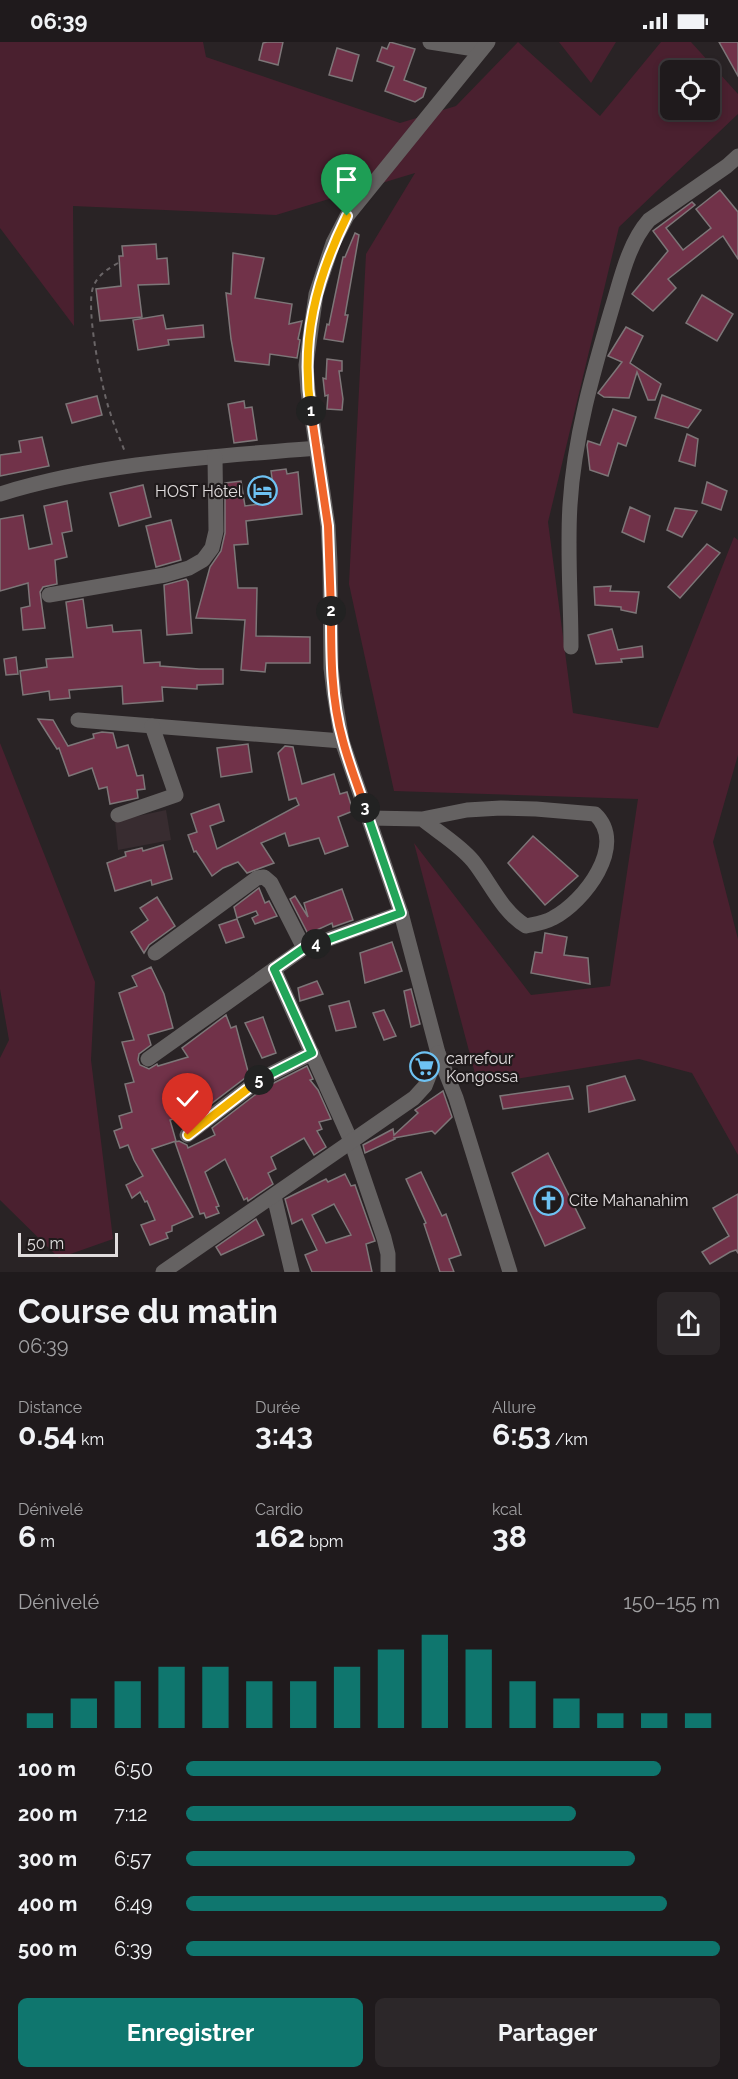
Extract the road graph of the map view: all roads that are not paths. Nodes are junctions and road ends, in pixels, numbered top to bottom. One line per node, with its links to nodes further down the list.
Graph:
1 (430, 42): 2 (street)
2 (484, 46): 4 (street)
3 (738, 156): 8 (street)
4 (317, 448): 5 (street); 11 (street)
5 (215, 457): 6 (street); 7 (street)
6 (0, 494)
7 (49, 595)
8 (571, 647)
9 (78, 720): 10 (street)
10 (152, 726): 11 (street); 12 (street)
11 (342, 741): 13 (street)
12 (118, 814)
13 (369, 818): 14 (street); 15 (street)
14 (422, 819): 14 (street)
15 (401, 913): 16 (street); 20 (street)
16 (304, 948): 17 (street); 18 (street)
17 (155, 953)
18 (274, 969): 19 (street); 21 (street)
19 (312, 1053): 22 (street); 23 (street)
20 (438, 1053): 23 (street); 28 (street)
21 (148, 1059)
22 (188, 1135)
23 (351, 1141): 24 (street); 27 (street)
24 (274, 1196): 25 (street); 26 (street)
25 (163, 1272)
26 (292, 1272)
27 (388, 1272)
28 (510, 1272)

